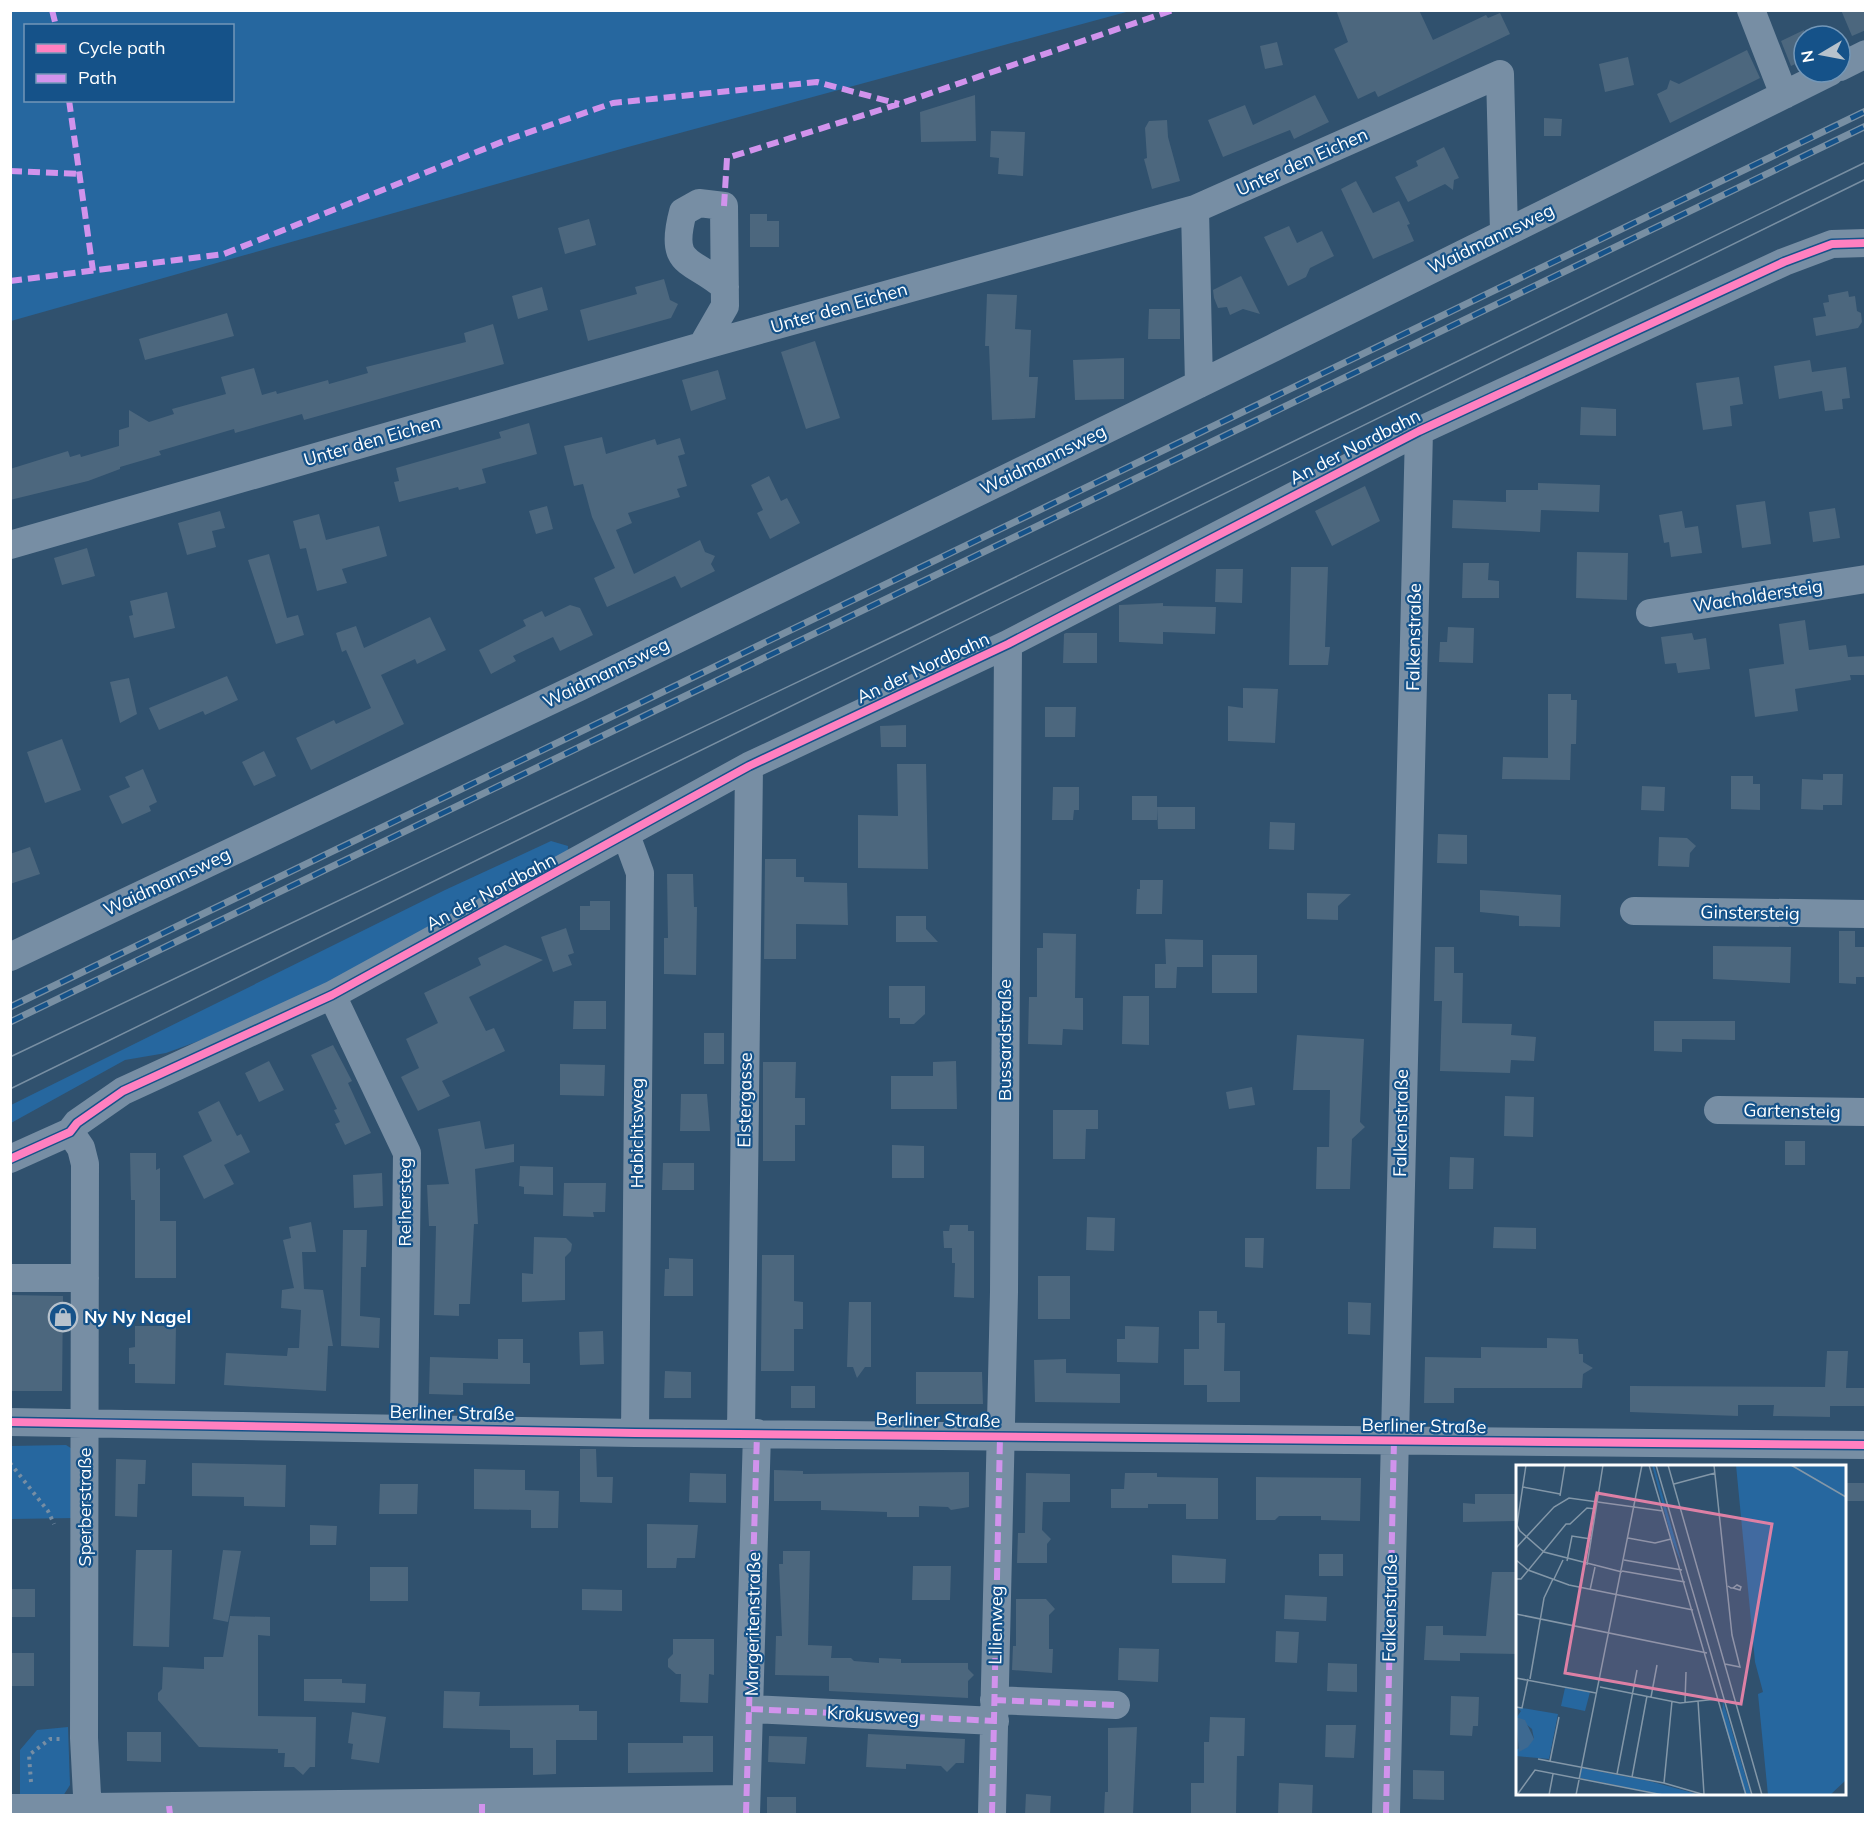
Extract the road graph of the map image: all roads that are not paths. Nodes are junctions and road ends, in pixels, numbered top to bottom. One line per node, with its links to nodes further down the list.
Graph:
1 (1751, 10): 5 (street)
2 (1866, 54): 3 (street)
3 (1852, 61)
4 (1806, 84): 5 (street, Waidmannsweg)
5 (1784, 95): 7 (street, Waidmannsweg)
6 (1195, 209): 7 (street, Unter den Eichen); 10 (street, Unter den Eichen); 11 (street)
7 (1504, 232): 11 (street, Waidmannsweg)
8 (1866, 243): 12 (street, An der Nordbahn)
9 (725, 287): 10 (street)
10 (702, 346): 13 (street, Unter den Eichen)
11 (1199, 384): 21 (street, Waidmannsweg)
12 (1419, 431): 16 (street, An der Nordbahn); 35 (street, Falkenstraße)
13 (10, 545)
14 (1866, 579): 15 (street, Wacholdersteig)
15 (1650, 613)
16 (1008, 644): 17 (street, An der Nordbahn); 34 (street, Bussardstraße)
17 (750, 766): 18 (street, An der Nordbahn); 33 (street, Elstergasse)
18 (626, 835): 22 (street, An der Nordbahn); 32 (street, Habichtsweg)
19 (1634, 911): 20 (street, Ginstersteig)
20 (1866, 914)
21 (10, 957)
22 (332, 994): 25 (street, An der Nordbahn); 31 (street, Reihersteg)
23 (1718, 1110): 24 (street, Gartensteig)
24 (1866, 1112)
25 (70, 1132): 26 (street, An der Nordbahn); 28 (street, Sperberstraße)
26 (10, 1159)
27 (10, 1278): 28 (street)
28 (85, 1278): 30 (street, Sperberstraße)
29 (10, 1422): 30 (street, Berliner Straße)
30 (85, 1422): 31 (street, Berliner Straße); 44 (street, Sperberstraße)
31 (404, 1427): 32 (street, Berliner Straße)
32 (635, 1433): 33 (street, Berliner Straße)
33 (749, 1433): 34 (street, Berliner Straße); 38 (street, Margeritenstraße)
34 (1000, 1436): 35 (street, Berliner Straße); 39 (street, Lilienweg)
35 (1394, 1440): 36 (street, Berliner Straße); 46 (street, Falkenstraße)
36 (1866, 1445)
37 (1116, 1705): 39 (street, Krokusweg)
38 (751, 1709): 39 (street, Krokusweg); 40 (street, Margeritenstraße)
39 (994, 1711): 45 (street, Lilienweg)
40 (746, 1807): 42 (street)
41 (10, 1808): 44 (street)
42 (482, 1809): 43 (street)
43 (170, 1810): 44 (street)
44 (88, 1811)
45 (992, 1815)
46 (1386, 1815)

